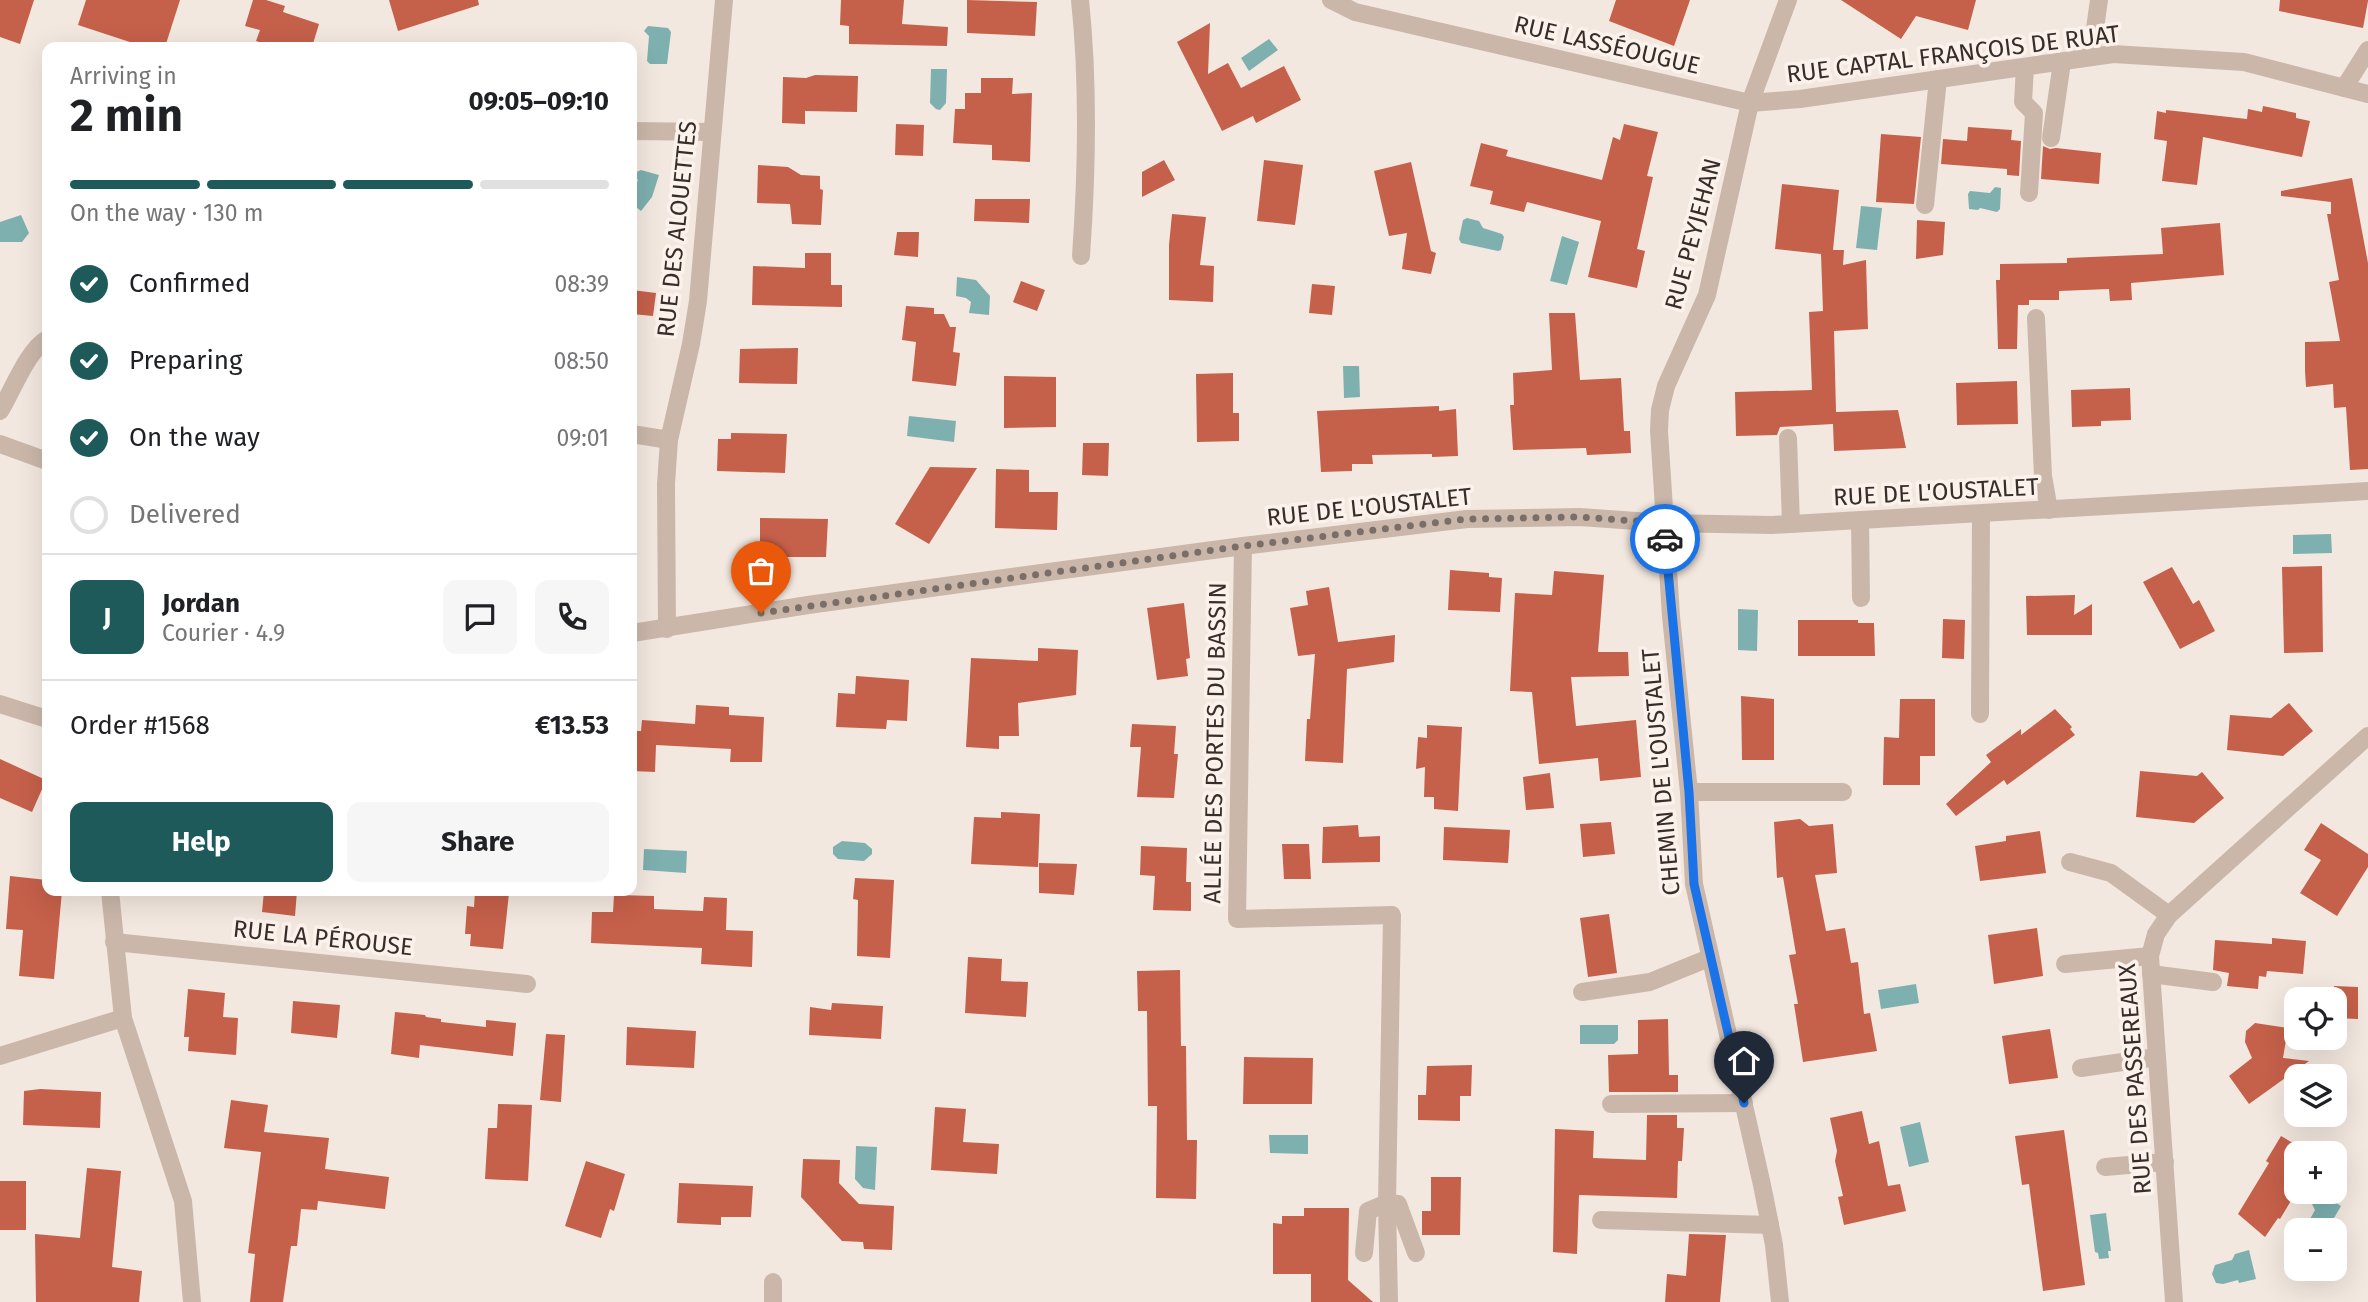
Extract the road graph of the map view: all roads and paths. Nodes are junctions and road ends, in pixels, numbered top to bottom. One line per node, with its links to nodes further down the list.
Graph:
1 (724, 0): 15 (street, RUE DES ALOUETTES)
2 (1080, 0): 19 (street)
3 (1331, 0): 13 (street, RUE LASSÉOUGUE)
4 (1788, 0): 13 (street, RUE PEYJEHAN)
5 (2099, 0): 7 (street)
6 (2368, 50): 11 (street)
7 (2091, 57): 8 (street, RUE CAPTAL FRANÇOIS DE RUAT); 11 (street, RUE CAPTAL FRANÇOIS DE RUAT)
8 (2062, 62): 9 (street, RUE CAPTAL FRANÇOIS DE RUAT); 16 (street)
9 (2025, 67): 10 (street, RUE CAPTAL FRANÇOIS DE RUAT); 17 (street)
10 (1938, 79): 13 (street, RUE CAPTAL FRANÇOIS DE RUAT); 18 (street)
11 (2344, 88): 12 (street, RUE CAPTAL FRANÇOIS DE RUAT)
12 (2368, 94)
13 (1750, 103): 32 (street, RUE PEYJEHAN)
14 (637, 131): 15 (street)
15 (712, 132): 25 (street, RUE DES ALOUETTES)
16 (2051, 138)
17 (2029, 192)
18 (1925, 205)
19 (1081, 256)
20 (2036, 318): 29 (street)
21 (42, 342): 22 (street)
22 (0, 411)
23 (637, 435): 25 (street)
24 (1788, 438): 33 (street)
25 (669, 440): 36 (street, RUE DES ALOUETTES)
26 (0, 444): 27 (street)
27 (42, 459)
28 (2368, 491): 29 (street, RUE DE L'OUSTALET)
29 (2049, 510): 30 (street, RUE DE L'OUSTALET)
30 (1981, 514): 31 (street, RUE DE L'OUSTALET); 39 (street)
31 (1860, 520): 33 (street, RUE DE L'OUSTALET); 35 (street)
32 (1664, 523): 33 (street, RUE DE L'OUSTALET); 34 (street, RUE DE L'OUSTALET); 42 (street, CHEMIN DE L'OUSTALET)
33 (1791, 524)
34 (1243, 546): 36 (street, RUE DE L'OUSTALET); 62 (street, ALLÉE DES PORTES DU BASSIN)
35 (1861, 598)
36 (667, 629): 37 (street, RUE DE L'OUSTALET)
37 (637, 632)
38 (0, 704): 40 (street)
39 (1980, 714)
40 (42, 717)
41 (2368, 736): 46 (street, RUE DES PASSEREAUX)
42 (1689, 792): 43 (street); 48 (street, CHEMIN DE L'OUSTALET)
43 (1843, 792)
44 (2070, 862): 46 (street)
45 (110, 896): 47 (street)
46 (2169, 915): 50 (street, RUE DES PASSEREAUX)
47 (114, 942): 52 (street, RUE LA PÉROUSE); 54 (street)
48 (1709, 958): 53 (street); 58 (street, CHEMIN DE L'OUSTALET)
49 (2065, 964): 50 (street)
50 (2150, 965): 51 (street); 56 (street, RUE DES PASSEREAUX)
51 (2213, 982)
52 (527, 984)
53 (1582, 992)
54 (123, 1018): 55 (street); 68 (street)
55 (0, 1056)
56 (2157, 1056): 57 (street); 60 (street, RUE DES PASSEREAUX)
57 (2081, 1068)
58 (1744, 1103): 59 (street); 64 (street, CHEMIN DE L'OUSTALET)
59 (1611, 1104)
60 (2165, 1162): 61 (street); 72 (street, RUE DES PASSEREAUX)
61 (2105, 1167)
62 (1387, 1203): 65 (street); 66 (street); 70 (street)
63 (1601, 1220): 64 (street)
64 (1770, 1225): 71 (street, CHEMIN DE L'OUSTALET)
65 (1364, 1253)
66 (1416, 1253)
67 (773, 1282): 69 (street)
68 (192, 1302)
69 (773, 1302)
70 (1388, 1302)
71 (1780, 1302)
72 (2174, 1302)

